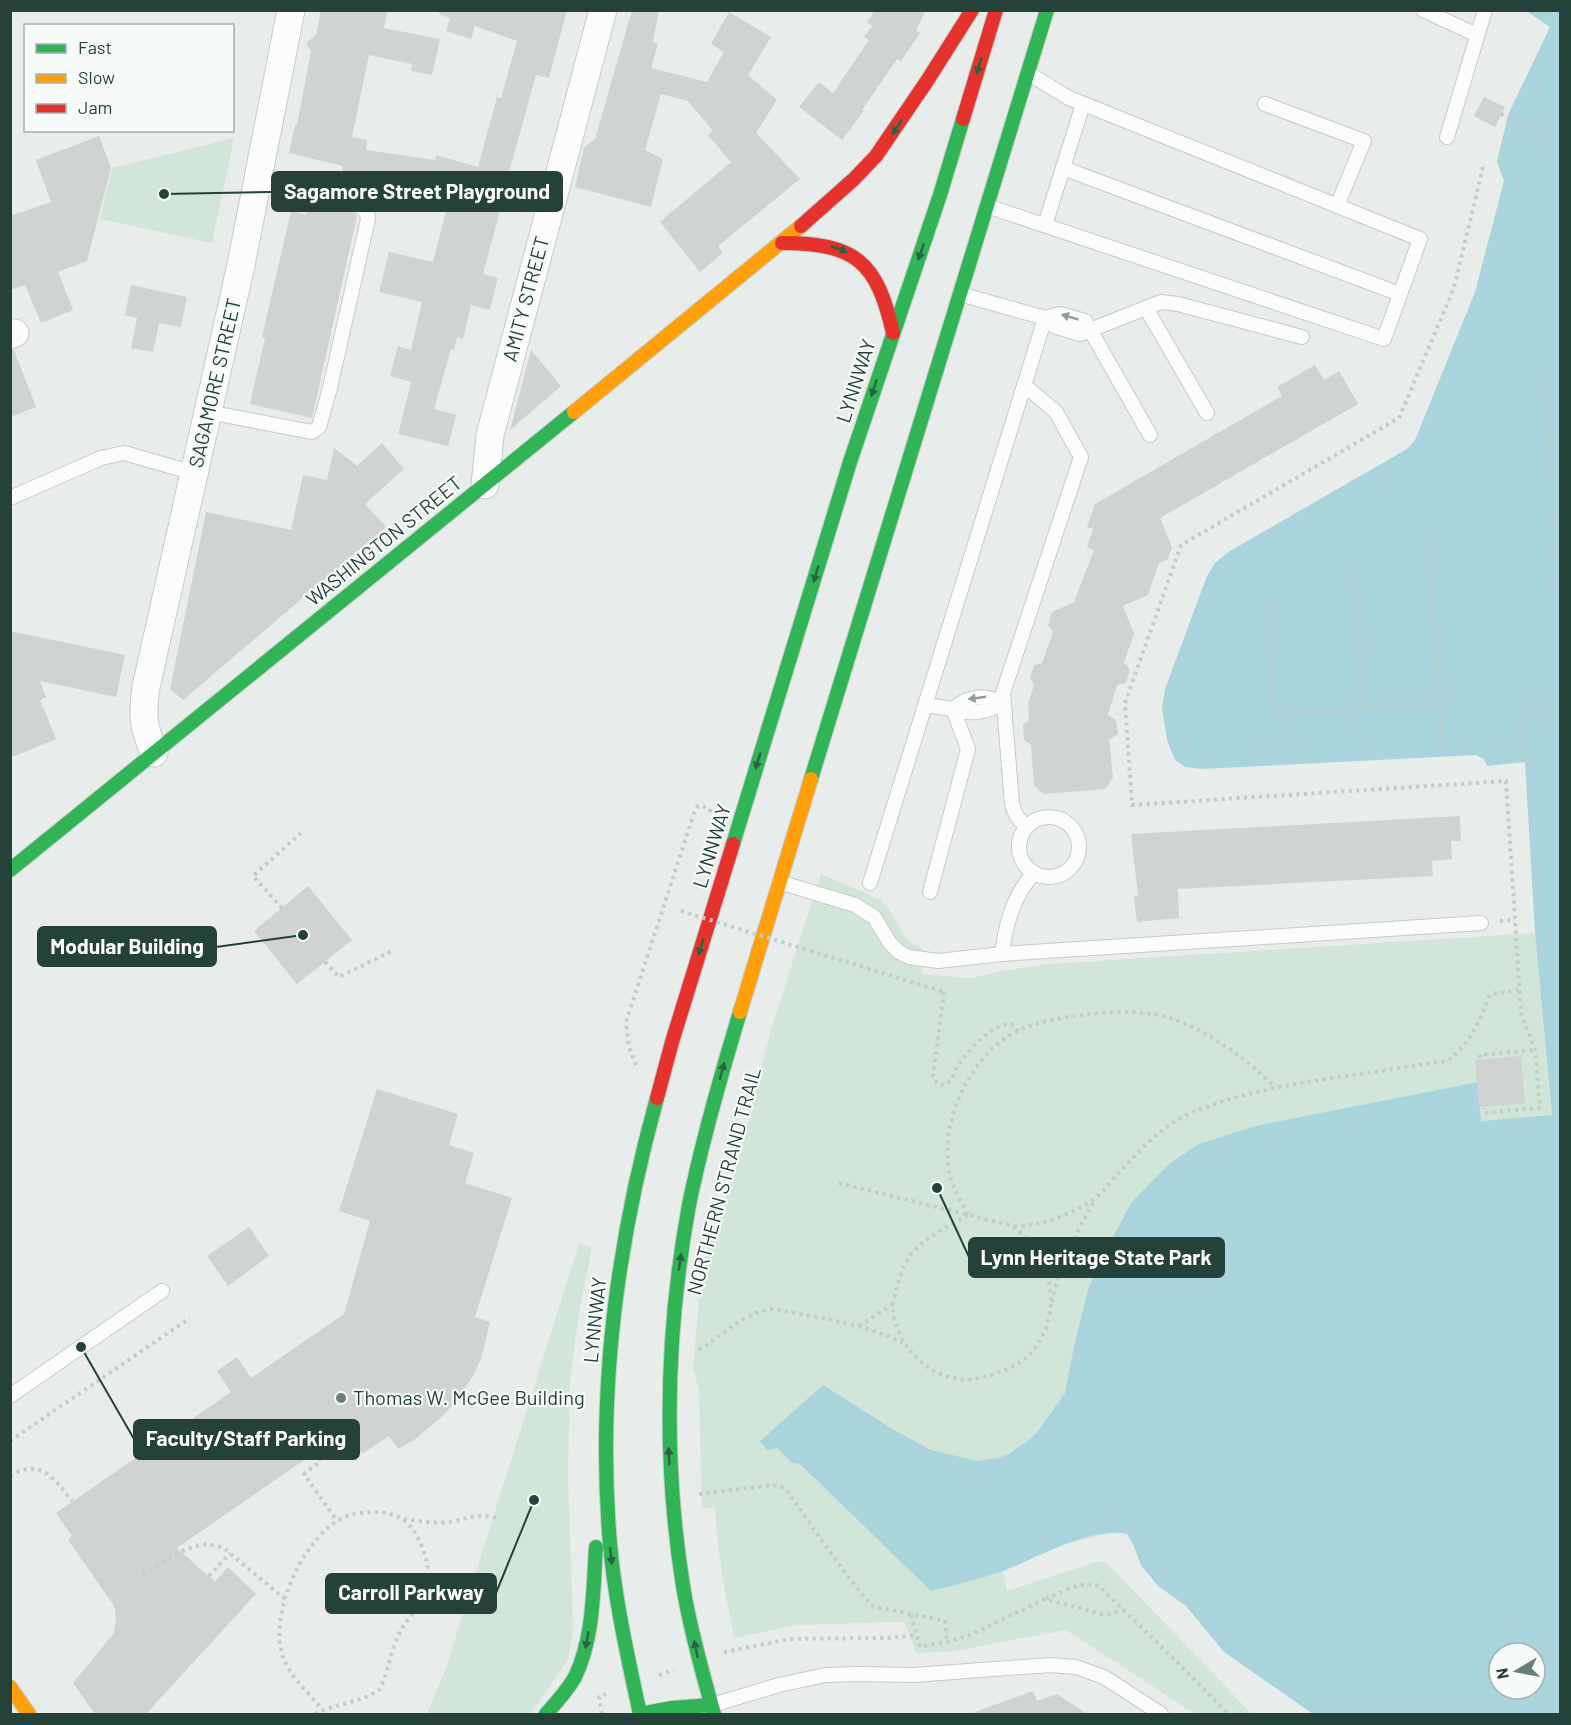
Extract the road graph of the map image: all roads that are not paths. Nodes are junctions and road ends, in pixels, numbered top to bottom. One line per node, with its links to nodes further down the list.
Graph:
1 (291, 10): 14 (street, SAGAMORE STREET)
2 (603, 10): 31 (street, AMITY STREET)
3 (972, 10): 18 (main road, WASHINGTON STREET, one-way to 18)
4 (996, 10): 24 (main road, LYNNWAY, one-way to 24)
5 (1047, 10): 9 (main road)
6 (1423, 10): 8 (lane)
7 (1485, 10): 8 (lane)
8 (1477, 35): 12 (lane)
9 (1028, 73): 10 (lane); 15 (main road)
10 (1083, 104): 13 (lane); 16 (lane)
11 (1264, 104): 16 (lane)
12 (1447, 137)
13 (1063, 168): 17 (lane); 20 (lane)
14 (256, 186): 27 (street, SAGAMORE STREET); 27 (lane)
15 (987, 206): 17 (lane); 19 (main road)
16 (1337, 206): 20 (lane)
17 (1045, 225): 20 (lane)
18 (782, 243): 24 (main road, one-way to 24); 31 (main road, WASHINGTON STREET)
19 (960, 294): 22 (lane); 40 (main road)
20 (1400, 294)
21 (1146, 308): 23 (lane); 25 (lane); 28 (lane)
22 (1045, 318): 23 (lane); 26 (lane)
23 (1090, 330): 29 (lane)
24 (893, 333): 47 (main road, LYNNWAY, one-way to 47)
25 (1302, 338)
26 (1024, 384): 33 (lane); 34 (lane)
27 (208, 412): 30 (street, SAGAMORE STREET)
28 (1207, 413)
29 (1150, 435)
30 (194, 473): 32 (lane); 36 (street, SAGAMORE STREET)
31 (485, 485): 36 (main road, WASHINGTON STREET)
32 (10, 498)
33 (1003, 702): 35 (lane); 37 (lane)
34 (925, 705): 35 (lane); 41 (lane)
35 (953, 710): 42 (lane)
36 (154, 753): 38 (main road, WASHINGTON STREET)
37 (1027, 827): 39 (lane); 39 (lane)
38 (12, 864)
39 (1034, 873): 44 (lane)
40 (779, 882): 44 (lane); 49 (main road, one-way to 40)
41 (870, 882)
42 (930, 892)
43 (1481, 923): 44 (lane)
44 (1002, 954)
45 (162, 1292): 46 (lane)
46 (10, 1396)
47 (606, 1414): 51 (main road, one-way to 51); 52 (main road, LYNNWAY, one-way to 52)
48 (10, 1687): 50 (main road)
49 (709, 1711): 52 (main road, LYNNWAY); 53 (lane)
50 (29, 1714)
51 (546, 1714)
52 (640, 1714)
53 (1161, 1714)

